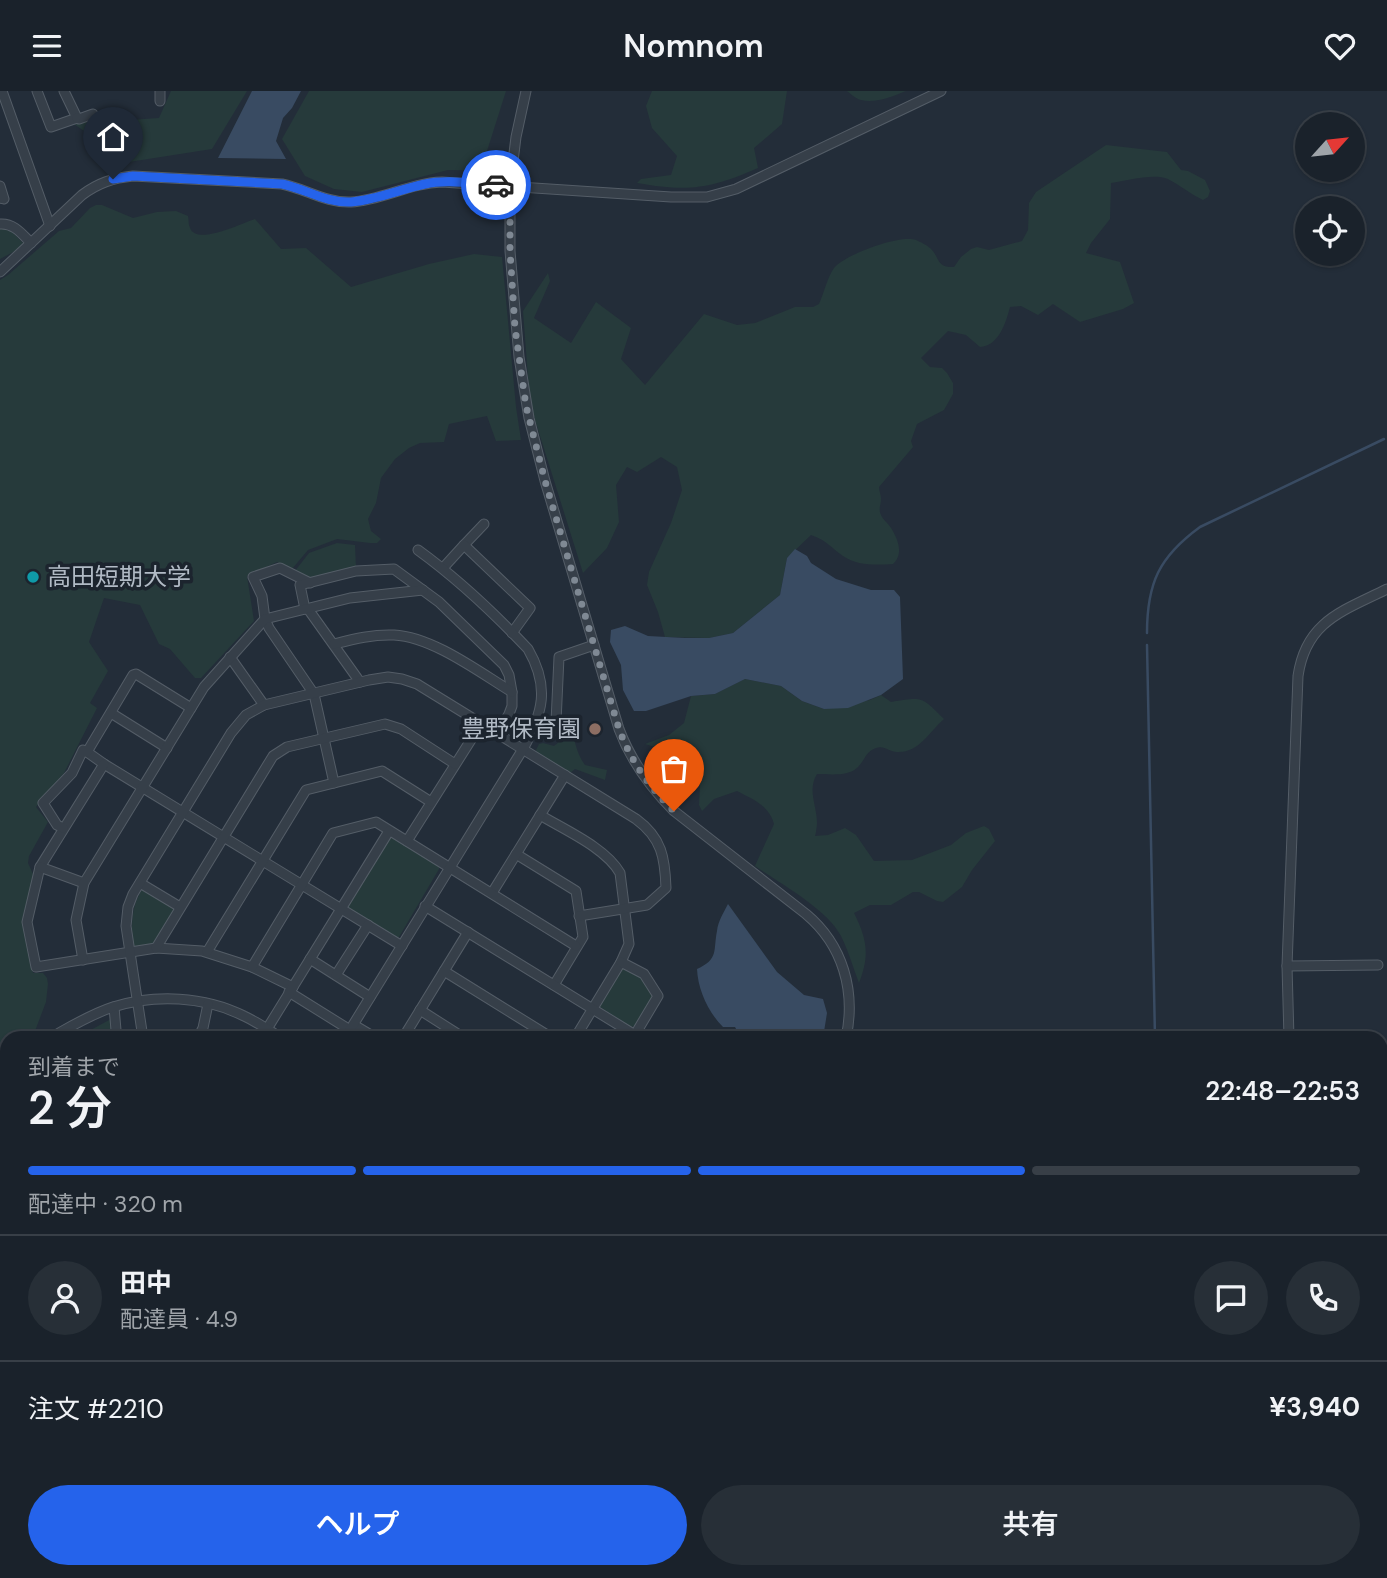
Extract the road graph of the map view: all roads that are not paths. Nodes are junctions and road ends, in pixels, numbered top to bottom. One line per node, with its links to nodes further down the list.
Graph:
1 (2, 91): 12 (street)
2 (37, 91): 6 (street)
3 (64, 91): 6 (street)
4 (526, 91): 9 (street)
5 (941, 91): 9 (street)
6 (77, 118): 7 (street)
7 (97, 123)
8 (0, 186): 10 (street)
9 (510, 186): 12 (street); 26 (street)
10 (0, 198)
11 (0, 224): 13 (street)
12 (50, 226): 13 (street)
13 (31, 243): 14 (street)
14 (0, 272)
15 (484, 524): 16 (street)
16 (464, 545): 18 (street); 24 (street)
17 (418, 550): 18 (street)
18 (443, 568): 24 (street)
19 (310, 583): 21 (street); 22 (street); 23 (street)
20 (1387, 589): 77 (street)
21 (423, 590): 22 (street); 29 (street)
22 (307, 609): 23 (street); 25 (street)
23 (265, 619): 27 (street); 30 (street)
24 (512, 633): 35 (street)
25 (334, 644): 28 (street); 29 (street)
26 (594, 645): 35 (street); 102 (street)
27 (230, 656): 31 (street); 32 (street)
28 (360, 682): 30 (street); 34 (street)
29 (512, 692): 36 (street)
30 (314, 694): 31 (street); 37 (street)
31 (264, 705): 47 (street)
32 (191, 708): 33 (street); 38 (street)
33 (111, 713): 38 (street); 40 (street)
34 (481, 724): 36 (street); 42 (street)
35 (534, 730): 39 (street)
36 (497, 734): 39 (street)
37 (324, 739): 42 (street); 44 (street); 51 (street)
38 (167, 748): 45 (street)
39 (523, 749): 43 (street); 56 (street)
40 (87, 752): 41 (street); 49 (street)
41 (104, 764): 45 (street); 49 (street)
42 (455, 764): 46 (street)
43 (565, 775): 48 (street); 64 (street)
44 (334, 783): 46 (street); 54 (street)
45 (143, 787): 47 (street); 57 (street)
46 (431, 802): 52 (street)
47 (184, 812): 51 (street); 58 (street)
48 (540, 815): 53 (street); 64 (street)
49 (64, 828): 55 (street)
50 (389, 831): 52 (street); 59 (street); 63 (street)
51 (223, 837): 54 (street); 62 (street)
52 (407, 841): 56 (street)
53 (516, 854): 60 (street); 65 (street)
54 (262, 861): 59 (street); 71 (street)
55 (40, 867): 57 (street); 73 (street)
56 (449, 867): 60 (street); 61 (street)
57 (84, 883): 73 (street)
58 (140, 883): 62 (street); 72 (street)
59 (302, 885): 63 (street); 78 (street)
60 (492, 893): 69 (street)
61 (425, 906): 67 (street); 68 (street)
62 (180, 907): 70 (street)
63 (341, 909): 66 (street); 74 (street)
64 (625, 909): 65 (street); 75 (street)
65 (579, 916): 69 (street)
66 (368, 925): 68 (street); 80 (street)
67 (468, 932): 79 (street); 81 (street)
68 (402, 946): 83 (street)
69 (576, 946): 81 (street)
70 (156, 948): 71 (street); 72 (street)
71 (207, 952): 78 (street)
72 (130, 953): 73 (street); 84 (street)
73 (83, 960)
74 (310, 960): 80 (street); 82 (street)
75 (621, 962): 87 (street); 101 (street)
76 (1378, 965): 77 (street)
77 (1287, 966): 103 (street)
78 (252, 967): 82 (street)
79 (444, 971): 88 (street); 98 (street)
80 (336, 975): 83 (street)
81 (554, 985): 87 (street)
82 (291, 990): 89 (street); 95 (street)
83 (370, 997): 95 (street)
84 (138, 1002): 85 (street); 86 (street); 92 (street)
85 (208, 1004): 89 (street); 93 (street)
86 (114, 1007): 90 (street); 91 (street)
87 (592, 1008): 99 (street); 100 (street)
88 (420, 1010): 96 (street); 97 (street)
89 (267, 1029): 94 (street)
90 (63, 1031)
91 (116, 1031)
92 (142, 1031)
93 (202, 1031)
94 (270, 1031)
95 (350, 1031)
96 (407, 1031)
97 (453, 1031)
98 (541, 1031)
99 (579, 1031)
100 (626, 1031)
101 (637, 1031)
102 (848, 1031)
103 (1289, 1031)

